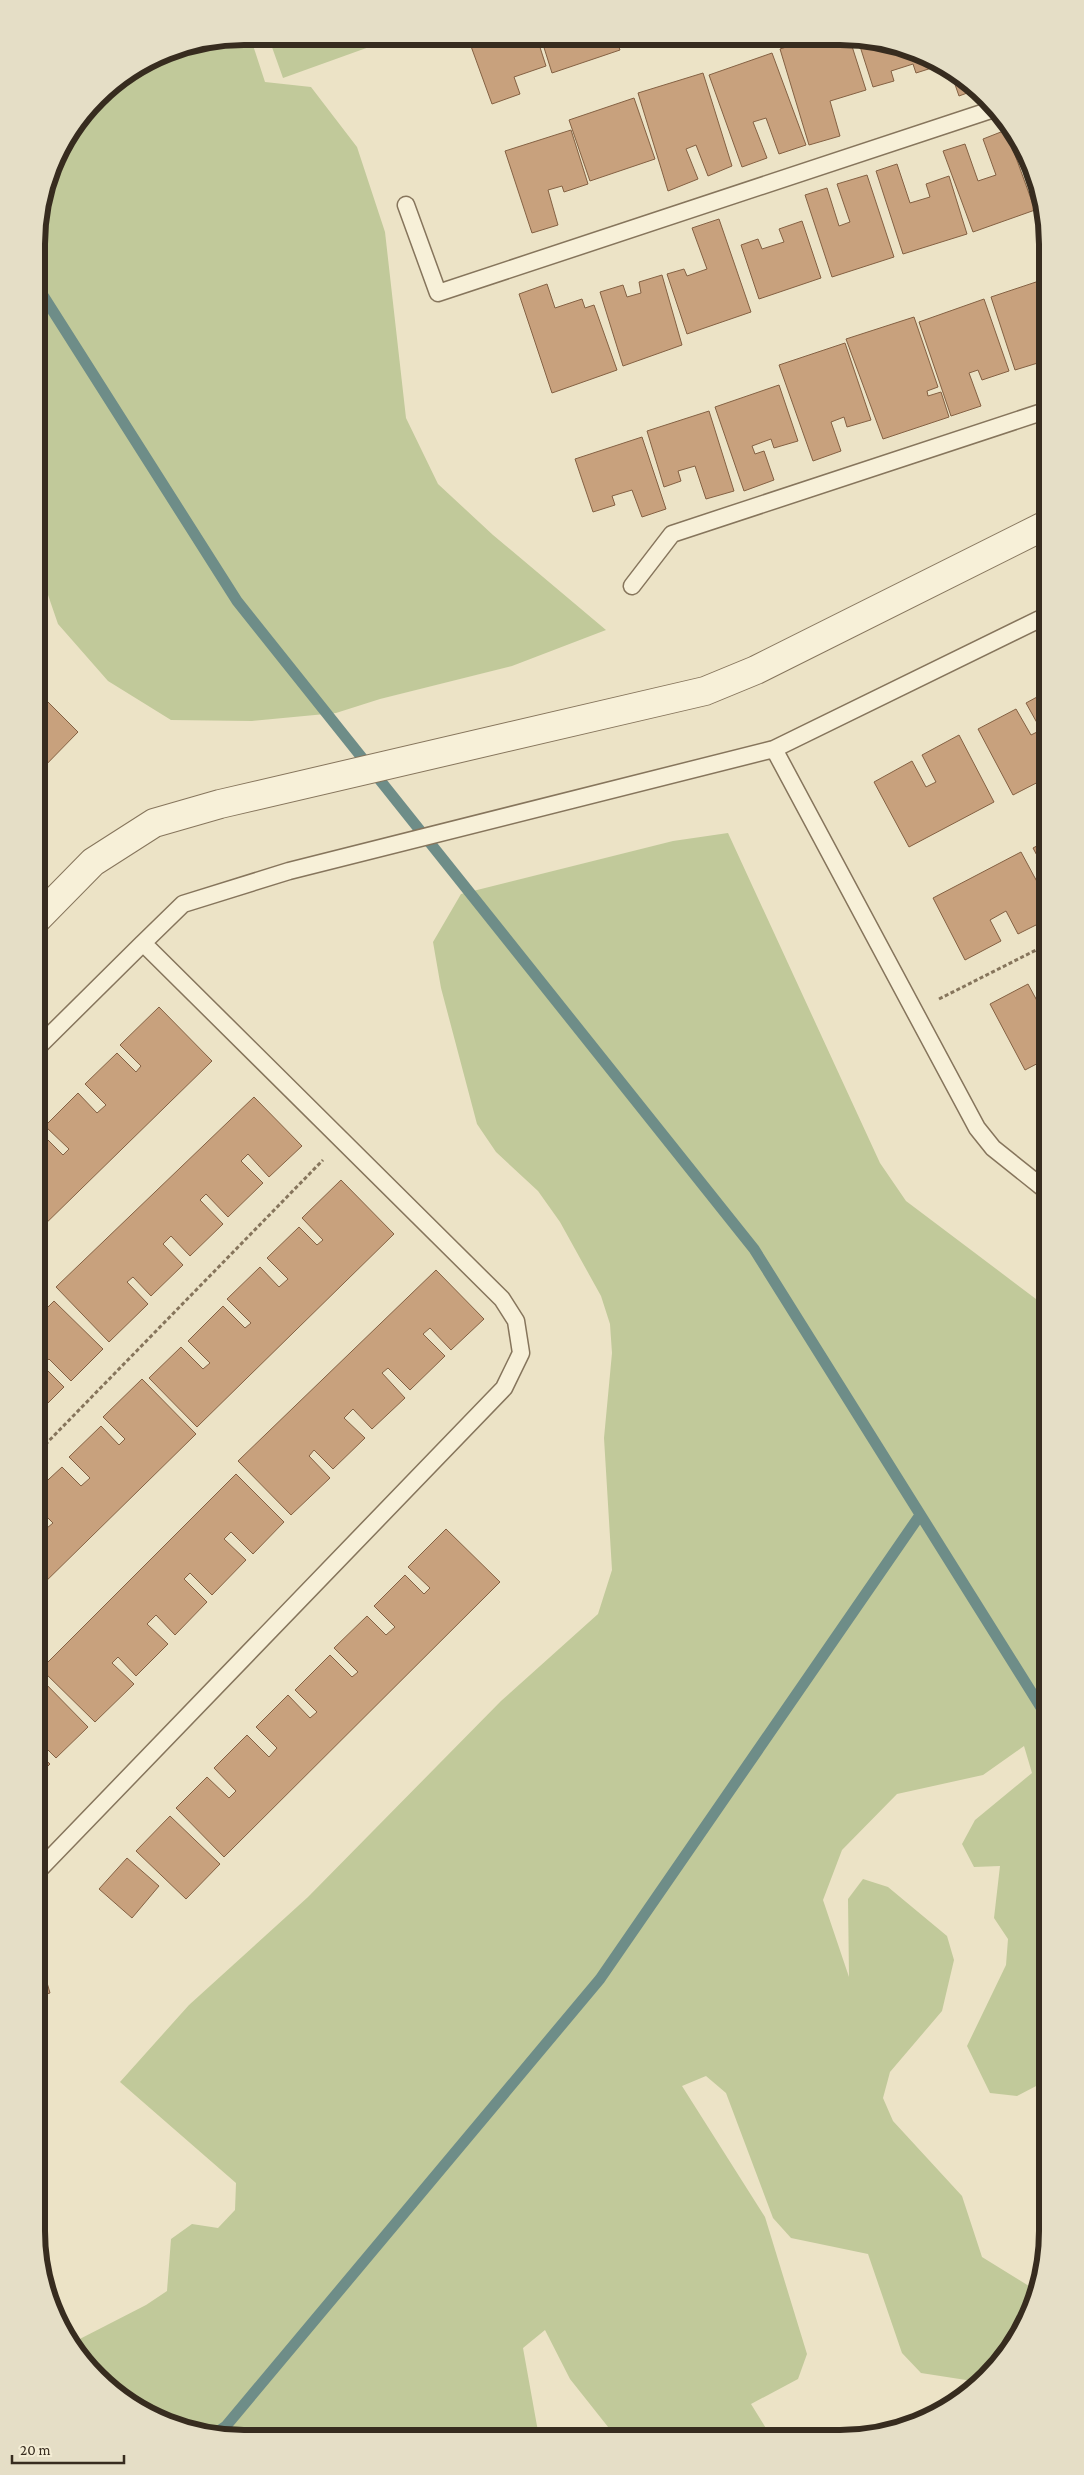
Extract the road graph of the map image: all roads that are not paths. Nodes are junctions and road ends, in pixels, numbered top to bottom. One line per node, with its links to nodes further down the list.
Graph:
1 (988, 111): 2 (lane)
2 (406, 205)
3 (1039, 413): 5 (lane)
4 (1039, 528): 8 (street)
5 (632, 586)
6 (1039, 618): 7 (lane)
7 (774, 749): 9 (lane); 11 (lane)
8 (45, 910)
9 (143, 943): 10 (lane); 12 (lane)
10 (45, 1039)
11 (1039, 1185)
12 (45, 1864)

